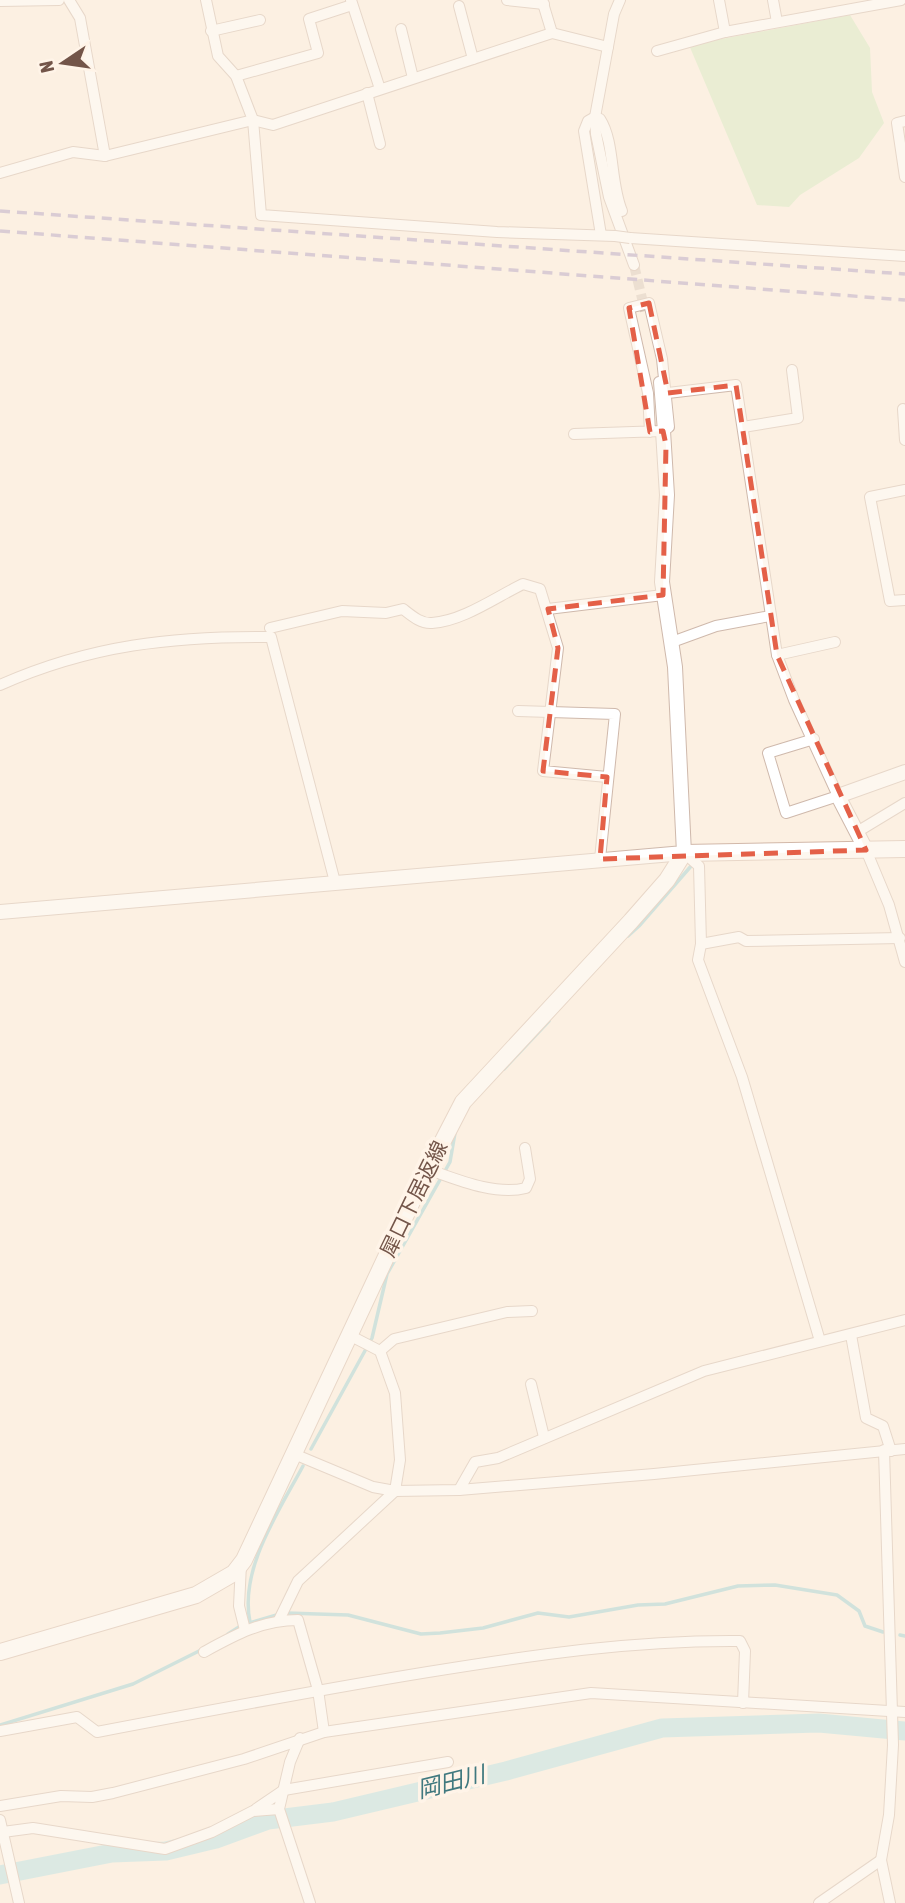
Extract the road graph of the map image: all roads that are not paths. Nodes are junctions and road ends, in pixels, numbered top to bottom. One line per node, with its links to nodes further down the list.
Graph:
1 (59, 0): 9 (street)
2 (69, 0): 30 (street)
3 (206, 0): 16 (street)
4 (507, 0): 10 (street)
5 (620, 0): 19 (street)
6 (719, 0): 17 (street)
7 (773, 0): 14 (street)
8 (901, 0): 14 (street)
9 (0, 1)
10 (543, 2): 18 (street)
11 (352, 3): 22 (street); 24 (street)
12 (459, 6): 21 (street)
13 (260, 20): 16 (street)
14 (777, 22): 17 (street)
15 (401, 29): 23 (street)
16 (211, 31): 22 (street)
17 (725, 32): 20 (street)
18 (552, 33): 19 (street); 21 (street)
19 (608, 47): 26 (street)
20 (657, 51)
21 (473, 59): 23 (street)
22 (236, 76): 27 (street)
23 (413, 78): 24 (street)
24 (380, 89): 25 (street)
25 (367, 93): 27 (street); 29 (street)
26 (595, 117): 33 (street); 34 (street); 36 (street)
27 (253, 120): 30 (street); 33 (street)
28 (905, 121): 32 (street)
29 (380, 144)
30 (105, 156): 31 (street)
31 (0, 173)
32 (905, 177)
33 (601, 235): 34 (street, bridge)
34 (631, 238): 35 (street)
35 (905, 256)
36 (634, 265)
37 (645, 311): 42 (street)
38 (792, 370): 41 (street)
39 (668, 393): 41 (street); 42 (street); 42 (street)
40 (903, 409): 44 (street)
41 (743, 427): 49 (street)
42 (657, 431): 43 (street); 46 (street)
43 (574, 434)
44 (905, 440)
45 (905, 490): 47 (street)
46 (663, 595): 48 (street); 51 (street)
47 (905, 600)
48 (548, 608): 50 (street); 56 (street)
49 (770, 616): 51 (street); 53 (street)
50 (270, 628)
51 (673, 642): 65 (street)
52 (835, 642): 53 (street)
53 (777, 655): 57 (street)
54 (0, 685): 67 (street)
55 (518, 711): 56 (street)
56 (551, 713): 59 (street); 59 (street)
57 (814, 739): 60 (street); 60 (street)
58 (905, 772): 60 (street)
59 (607, 777): 66 (street)
60 (838, 796): 62 (street)
61 (905, 803): 62 (street)
62 (857, 832): 64 (street)
63 (905, 849): 64 (main road)
64 (866, 850): 65 (main road); 69 (street)
65 (684, 853): 66 (street); 70 (street); 73 (main road, 犀口下居返線)
66 (600, 859): 67 (street)
67 (335, 882): 68 (street)
68 (0, 912)
69 (900, 938): 70 (street); 71 (street)
70 (701, 944): 78 (street)
71 (905, 962)
72 (525, 1148): 73 (street)
73 (427, 1169): 76 (main road, 犀口下居返線)
74 (532, 1311): 79 (street)
75 (905, 1320): 77 (street)
76 (349, 1335): 79 (street); 84 (main road, 犀口下居返線)
77 (851, 1335): 78 (street); 83 (street)
78 (820, 1341): 81 (street)
79 (380, 1350): 86 (street)
80 (531, 1384): 81 (street)
81 (544, 1437): 85 (street)
82 (905, 1449): 83 (street)
83 (888, 1450): 85 (street); 94 (street)
84 (294, 1454): 86 (street); 87 (main road, 犀口下居返線)
85 (459, 1490): 86 (street)
86 (395, 1491): 88 (street)
87 (241, 1564): 89 (street); 90 (main road, 犀口下居返線)
88 (280, 1615): 89 (street); 92 (street)
89 (243, 1625): 91 (street)
90 (0, 1652)
91 (204, 1652)
92 (318, 1690): 93 (street); 95 (street); 96 (street)
93 (743, 1703): 94 (street); 96 (street)
94 (897, 1715): 105 (street)
95 (0, 1731)
96 (324, 1732): 97 (street)
97 (300, 1738): 99 (street); 100 (street)
98 (448, 1762): 99 (street)
99 (284, 1790): 101 (street); 102 (street)
100 (0, 1806)
101 (279, 1808): 102 (street); 107 (street)
102 (253, 1811): 104 (street)
103 (0, 1820): 104 (street)
104 (3, 1838): 106 (street)
105 (880, 1860): 108 (street); 109 (street)
106 (19, 1903)
107 (310, 1903)
108 (819, 1903)
109 (890, 1903)

